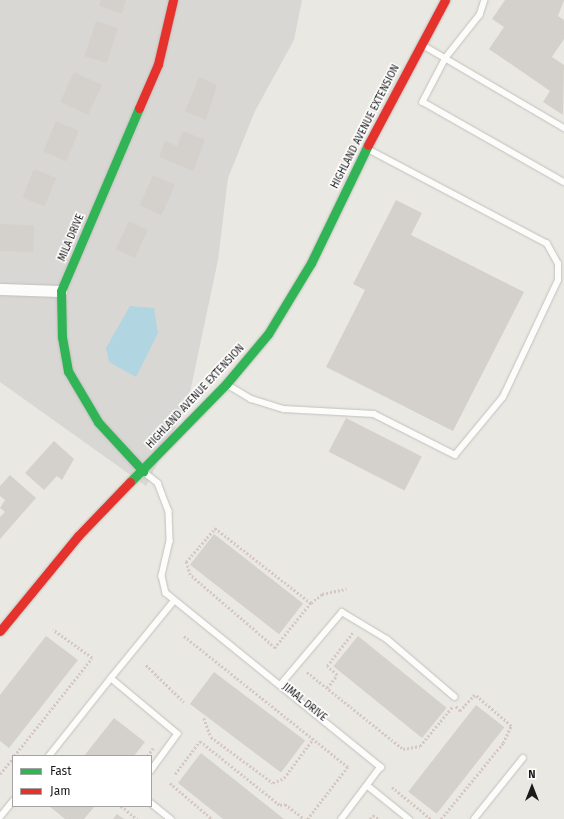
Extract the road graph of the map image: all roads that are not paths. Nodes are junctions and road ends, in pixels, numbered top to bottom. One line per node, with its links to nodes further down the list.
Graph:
1 (173, 0): 10 (street, MILA DRIVE)
2 (445, 0): 4 (street, HIGHLAND AVENUE EXTENSION)
3 (485, 0): 5 (lane)
4 (421, 44): 5 (lane); 7 (street, HIGHLAND AVENUE EXTENSION)
5 (446, 58): 6 (lane); 8 (lane)
6 (564, 128)
7 (366, 149): 11 (street, HIGHLAND AVENUE EXTENSION); 11 (lane)
8 (564, 182)
9 (0, 289): 10 (street)
10 (61, 291): 12 (street, MILA DRIVE)
11 (226, 384): 12 (street, HIGHLAND AVENUE EXTENSION)
12 (143, 471): 13 (lane, JIMAL DRIVE); 14 (street, HIGHLAND AVENUE EXTENSION)
13 (173, 602): 15 (lane); 16 (lane, JIMAL DRIVE)
14 (0, 631)
15 (111, 678): 18 (lane); 20 (lane)
16 (281, 684): 17 (lane); 21 (lane, JIMAL DRIVE)
17 (455, 697)
18 (50, 755)
19 (523, 758): 28 (lane)
20 (152, 770)
21 (368, 786): 26 (lane, JIMAL DRIVE); 27 (lane)
22 (12, 802): 24 (lane)
23 (152, 804): 25 (lane)
24 (0, 817)
25 (171, 819)
26 (342, 819)
27 (409, 819)
28 (474, 819)

